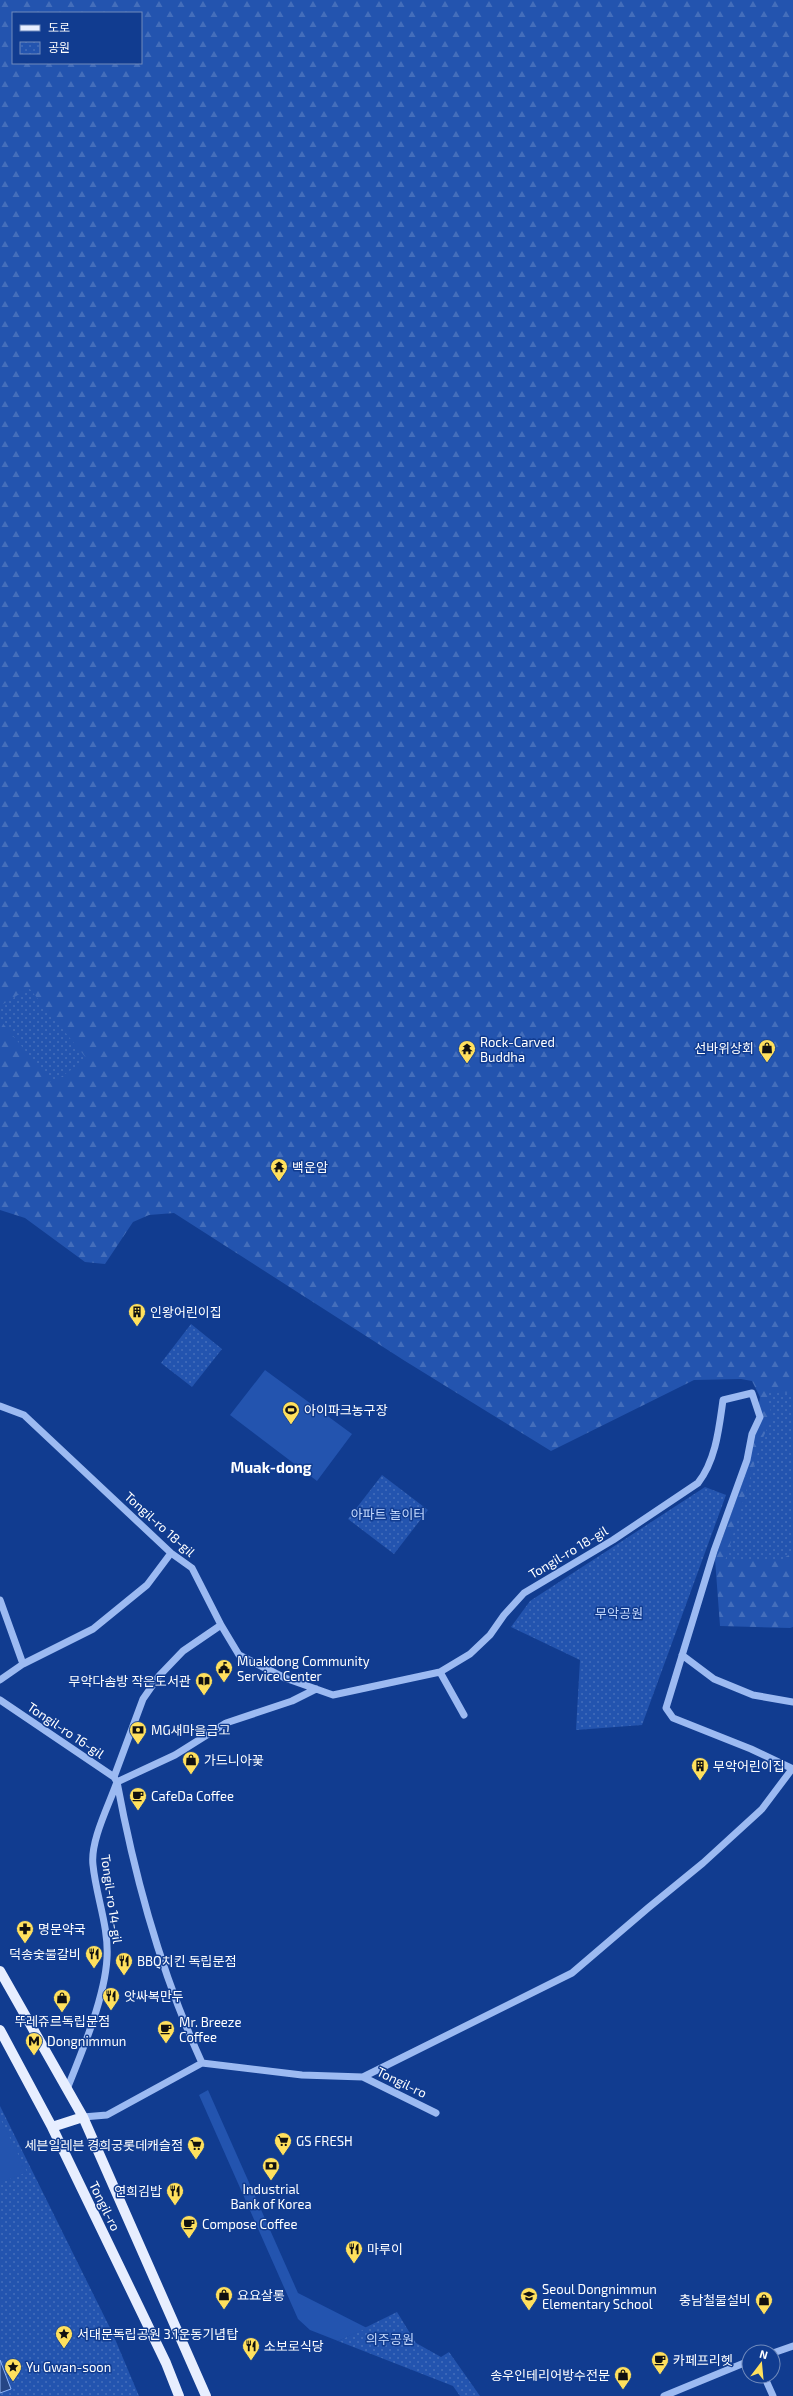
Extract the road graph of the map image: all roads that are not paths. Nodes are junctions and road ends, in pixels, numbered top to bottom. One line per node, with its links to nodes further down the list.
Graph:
1 (0, 1406): 2 (street, Tongil-ro 18-gil)
2 (171, 1553): 4 (street, Tongil-ro 18-gil); 6 (street)
3 (0, 1600): 6 (street)
4 (221, 1625): 9 (street, Tongil-ro 18-gil); 14 (street, Tongil-ro 14-gil)
5 (682, 1655): 7 (street, Tongil-ro 18-gil); 11 (street); 13 (street, Tongil-ro 18-gil)
6 (23, 1664): 8 (street)
7 (440, 1672): 9 (street, Tongil-ro 18-gil); 12 (street)
8 (0, 1680)
9 (316, 1689): 14 (street)
10 (0, 1700): 14 (street, Tongil-ro 16-gil)
11 (793, 1702)
12 (464, 1715)
13 (793, 1769): 18 (street)
14 (116, 1779): 17 (street, Tongil-ro 14-gil); 19 (street, Tongil-ro 14-gil)
15 (0, 1971): 19 (main road, Tongil-ro)
16 (0, 2030): 22 (main road, Tongil-ro)
17 (202, 2063): 18 (street, Tongil-ro); 21 (street)
18 (362, 2077): 20 (street, Tongil-ro)
19 (67, 2089): 21 (main road, Tongil-ro)
20 (436, 2113)
21 (83, 2117): 22 (main road); 28 (main road, Tongil-ro)
22 (52, 2128): 27 (main road, Tongil-ro)
23 (793, 2346): 24 (street)
24 (781, 2350)
25 (741, 2364): 29 (street)
26 (768, 2384): 30 (street)
27 (179, 2396)
28 (206, 2396)
29 (664, 2396)
30 (773, 2396)

